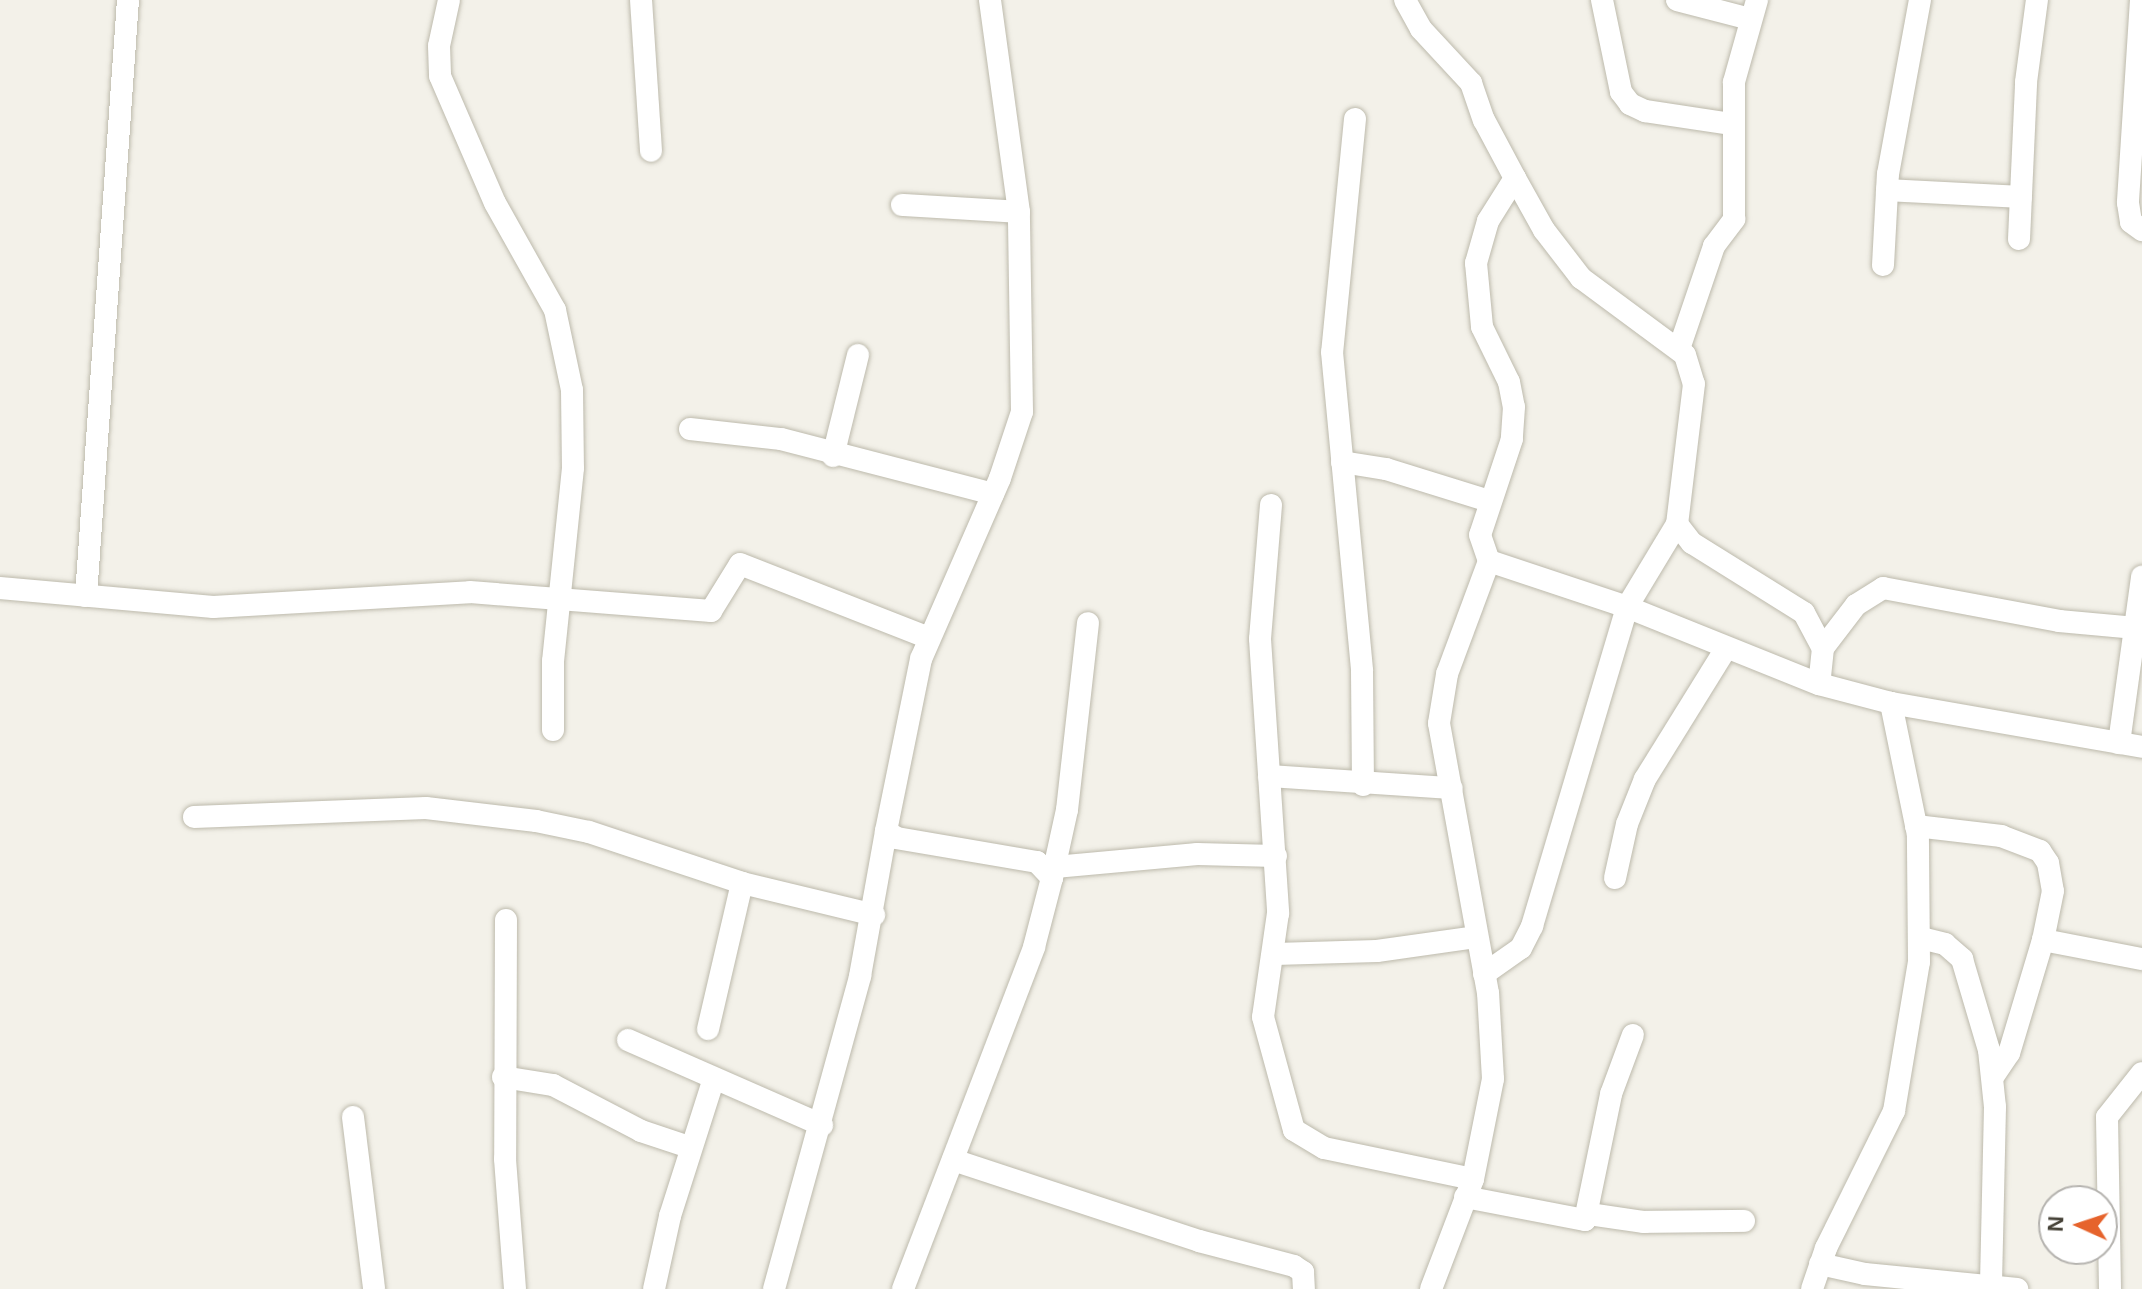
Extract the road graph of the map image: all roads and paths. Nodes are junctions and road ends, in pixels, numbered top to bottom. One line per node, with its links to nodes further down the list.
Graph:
1 (128, 0): 35 (street)
2 (449, 0): 36 (street)
3 (641, 0): 14 (street)
4 (990, 0): 19 (street)
5 (1405, 0): 15 (street)
6 (1602, 0): 13 (street)
7 (1677, 0): 11 (street)
8 (1920, 0): 16 (street)
9 (2037, 0): 17 (street)
10 (2141, 0): 20 (street)
11 (1753, 9): 13 (street)
12 (1355, 119): 27 (street)
13 (1732, 124): 23 (street)
14 (651, 151)
15 (1515, 178): 23 (street); 29 (street)
16 (1887, 190): 17 (street); 22 (street)
17 (2021, 197): 21 (street)
18 (902, 205): 19 (street)
19 (1019, 212): 28 (street)
20 (2134, 218)
21 (2019, 239)
22 (1883, 265)
23 (1679, 349): 31 (street)
24 (858, 355): 26 (street)
25 (690, 429): 26 (street)
26 (833, 456): 28 (street)
27 (1342, 462): 29 (street); 49 (street)
28 (993, 494): 40 (street)
29 (1489, 501): 32 (street)
30 (1271, 505): 48 (street)
31 (1677, 524): 37 (street); 41 (street)
32 (1489, 561): 37 (street); 50 (street)
33 (2142, 577): 39 (street)
34 (0, 588): 35 (street)
35 (86, 596): 36 (street)
36 (562, 597): 40 (street); 45 (street)
37 (1627, 607): 42 (street); 65 (street)
38 (1088, 623): 55 (street)
39 (2136, 628): 41 (street); 46 (street)
40 (929, 638): 53 (street)
41 (1823, 648): 43 (street)
42 (1725, 650): 43 (street); 56 (street)
43 (1819, 684): 44 (street)
44 (1891, 703): 46 (street); 52 (street)
45 (553, 730)
46 (2119, 743): 47 (street)
47 (2142, 747)
48 (1269, 776): 49 (street); 54 (street)
49 (1363, 785): 50 (street)
50 (1452, 788): 60 (street)
51 (194, 817): 57 (street)
52 (1916, 826): 61 (street); 62 (street)
53 (886, 831): 55 (street); 58 (street)
54 (1276, 856): 55 (street); 63 (street)
55 (1053, 872): 76 (street)
56 (1615, 878)
57 (742, 883): 58 (street); 66 (street)
58 (874, 915): 74 (street)
59 (506, 920): 70 (street)
60 (1477, 937): 63 (street); 65 (street)
61 (1921, 938): 71 (street); 80 (street)
62 (2043, 940): 64 (street); 71 (street)
63 (1275, 954): 77 (street)
64 (2142, 959)
65 (1484, 974): 77 (street)
66 (708, 1029)
67 (1633, 1035): 78 (street)
68 (628, 1040): 72 (street)
69 (2142, 1073): 91 (street)
70 (503, 1077): 75 (street); 83 (street)
71 (1993, 1077): 81 (street)
72 (713, 1081): 74 (street); 75 (street)
73 (353, 1117): 82 (street)
74 (822, 1125): 85 (street)
75 (689, 1147): 84 (street)
76 (953, 1160): 86 (street); 87 (street)
77 (1469, 1188): 78 (street); 88 (street)
78 (1589, 1214): 79 (street)
79 (1744, 1221)
80 (1820, 1264): 81 (street); 89 (street)
81 (1991, 1287): 90 (street)
82 (374, 1289)
83 (515, 1289)
84 (654, 1289)
85 (774, 1289)
86 (903, 1289)
87 (1304, 1289)
88 (1431, 1289)
89 (1812, 1289)
90 (2017, 1289)
91 (2110, 1289)

